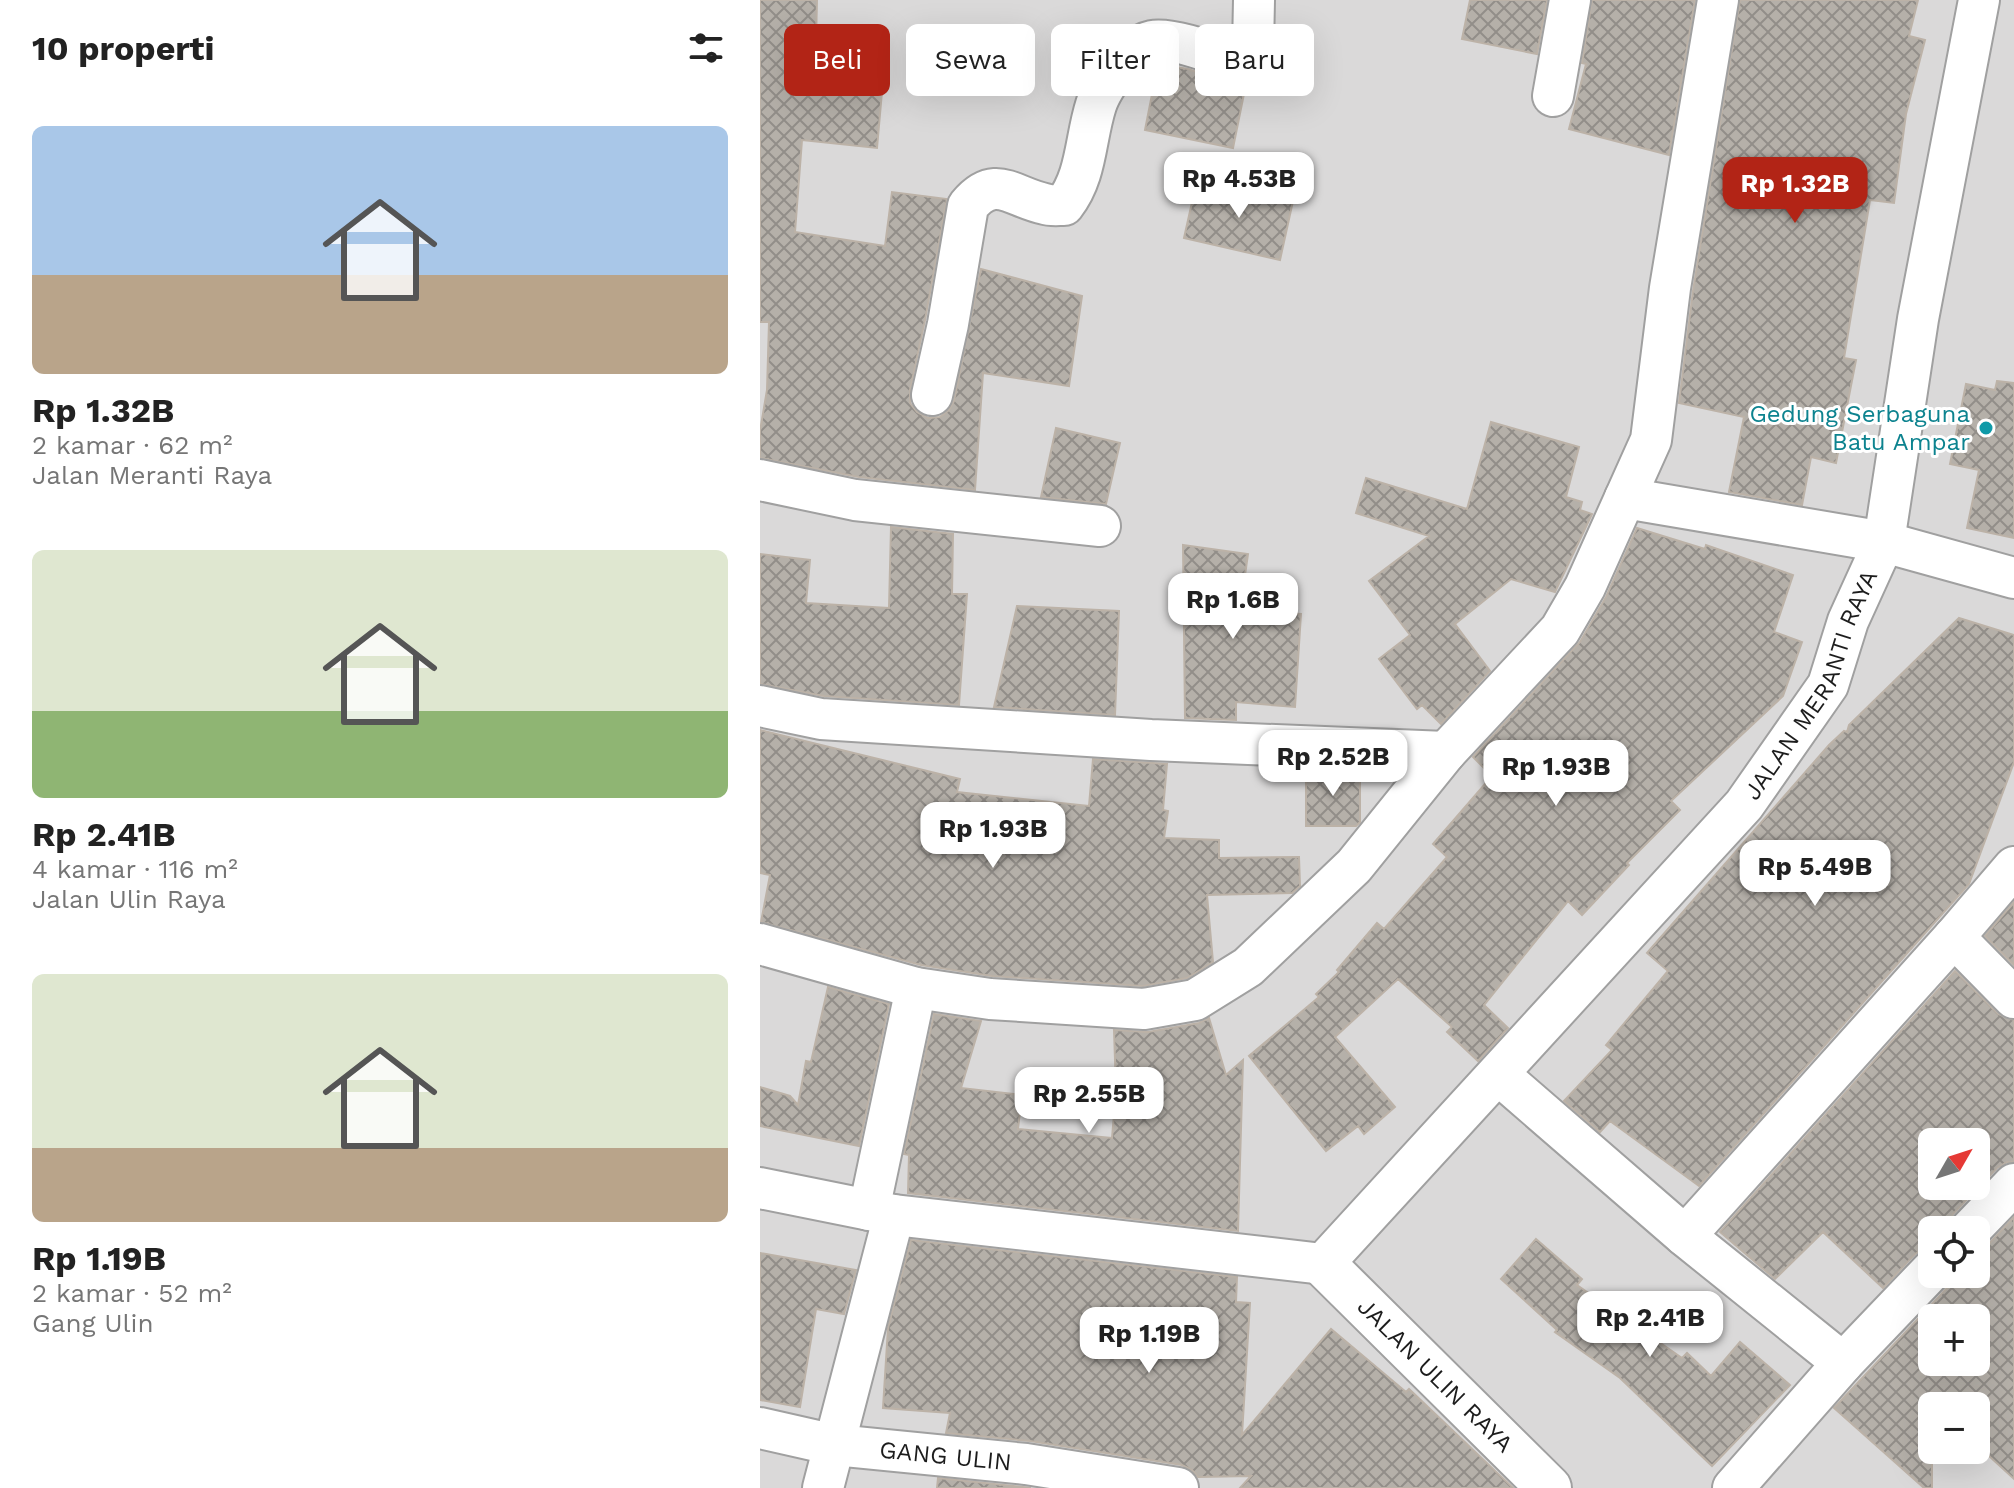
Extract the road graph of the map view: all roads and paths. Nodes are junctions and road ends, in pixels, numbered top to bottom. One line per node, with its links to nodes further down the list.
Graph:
1 (1254, 0): 6 (street)
2 (1570, 0): 5 (street)
3 (1718, 0): 8 (street)
4 (1979, 0): 10 (street, JALAN MERANTI RAYA)
5 (1553, 96)
6 (932, 395)
7 (760, 480): 9 (street)
8 (1625, 498): 10 (street); 13 (street)
9 (1100, 526)
10 (1884, 542): 11 (street); 19 (street, JALAN MERANTI RAYA)
11 (2014, 578)
12 (760, 706): 13 (street)
13 (1446, 752): 17 (street)
14 (2014, 867): 15 (street)
15 (1954, 937): 18 (street); 24 (street)
16 (760, 944): 17 (street)
17 (916, 988): 22 (street)
18 (2014, 998)
19 (1498, 1074): 24 (street); 25 (street, JALAN MERANTI RAYA)
20 (2014, 1184): 23 (street)
21 (760, 1188): 22 (street)
22 (881, 1213): 25 (street); 29 (street)
23 (1983, 1216)
24 (1685, 1236): 27 (street)
25 (1323, 1264): 30 (street, JALAN ULIN RAYA)
26 (1918, 1285): 27 (street)
27 (1843, 1363): 33 (street)
28 (760, 1428): 29 (street, GANG ULIN)
29 (835, 1445): 31 (street); 32 (street, GANG ULIN)
30 (1542, 1486)
31 (823, 1488)
32 (1178, 1488)
33 (1733, 1488)

